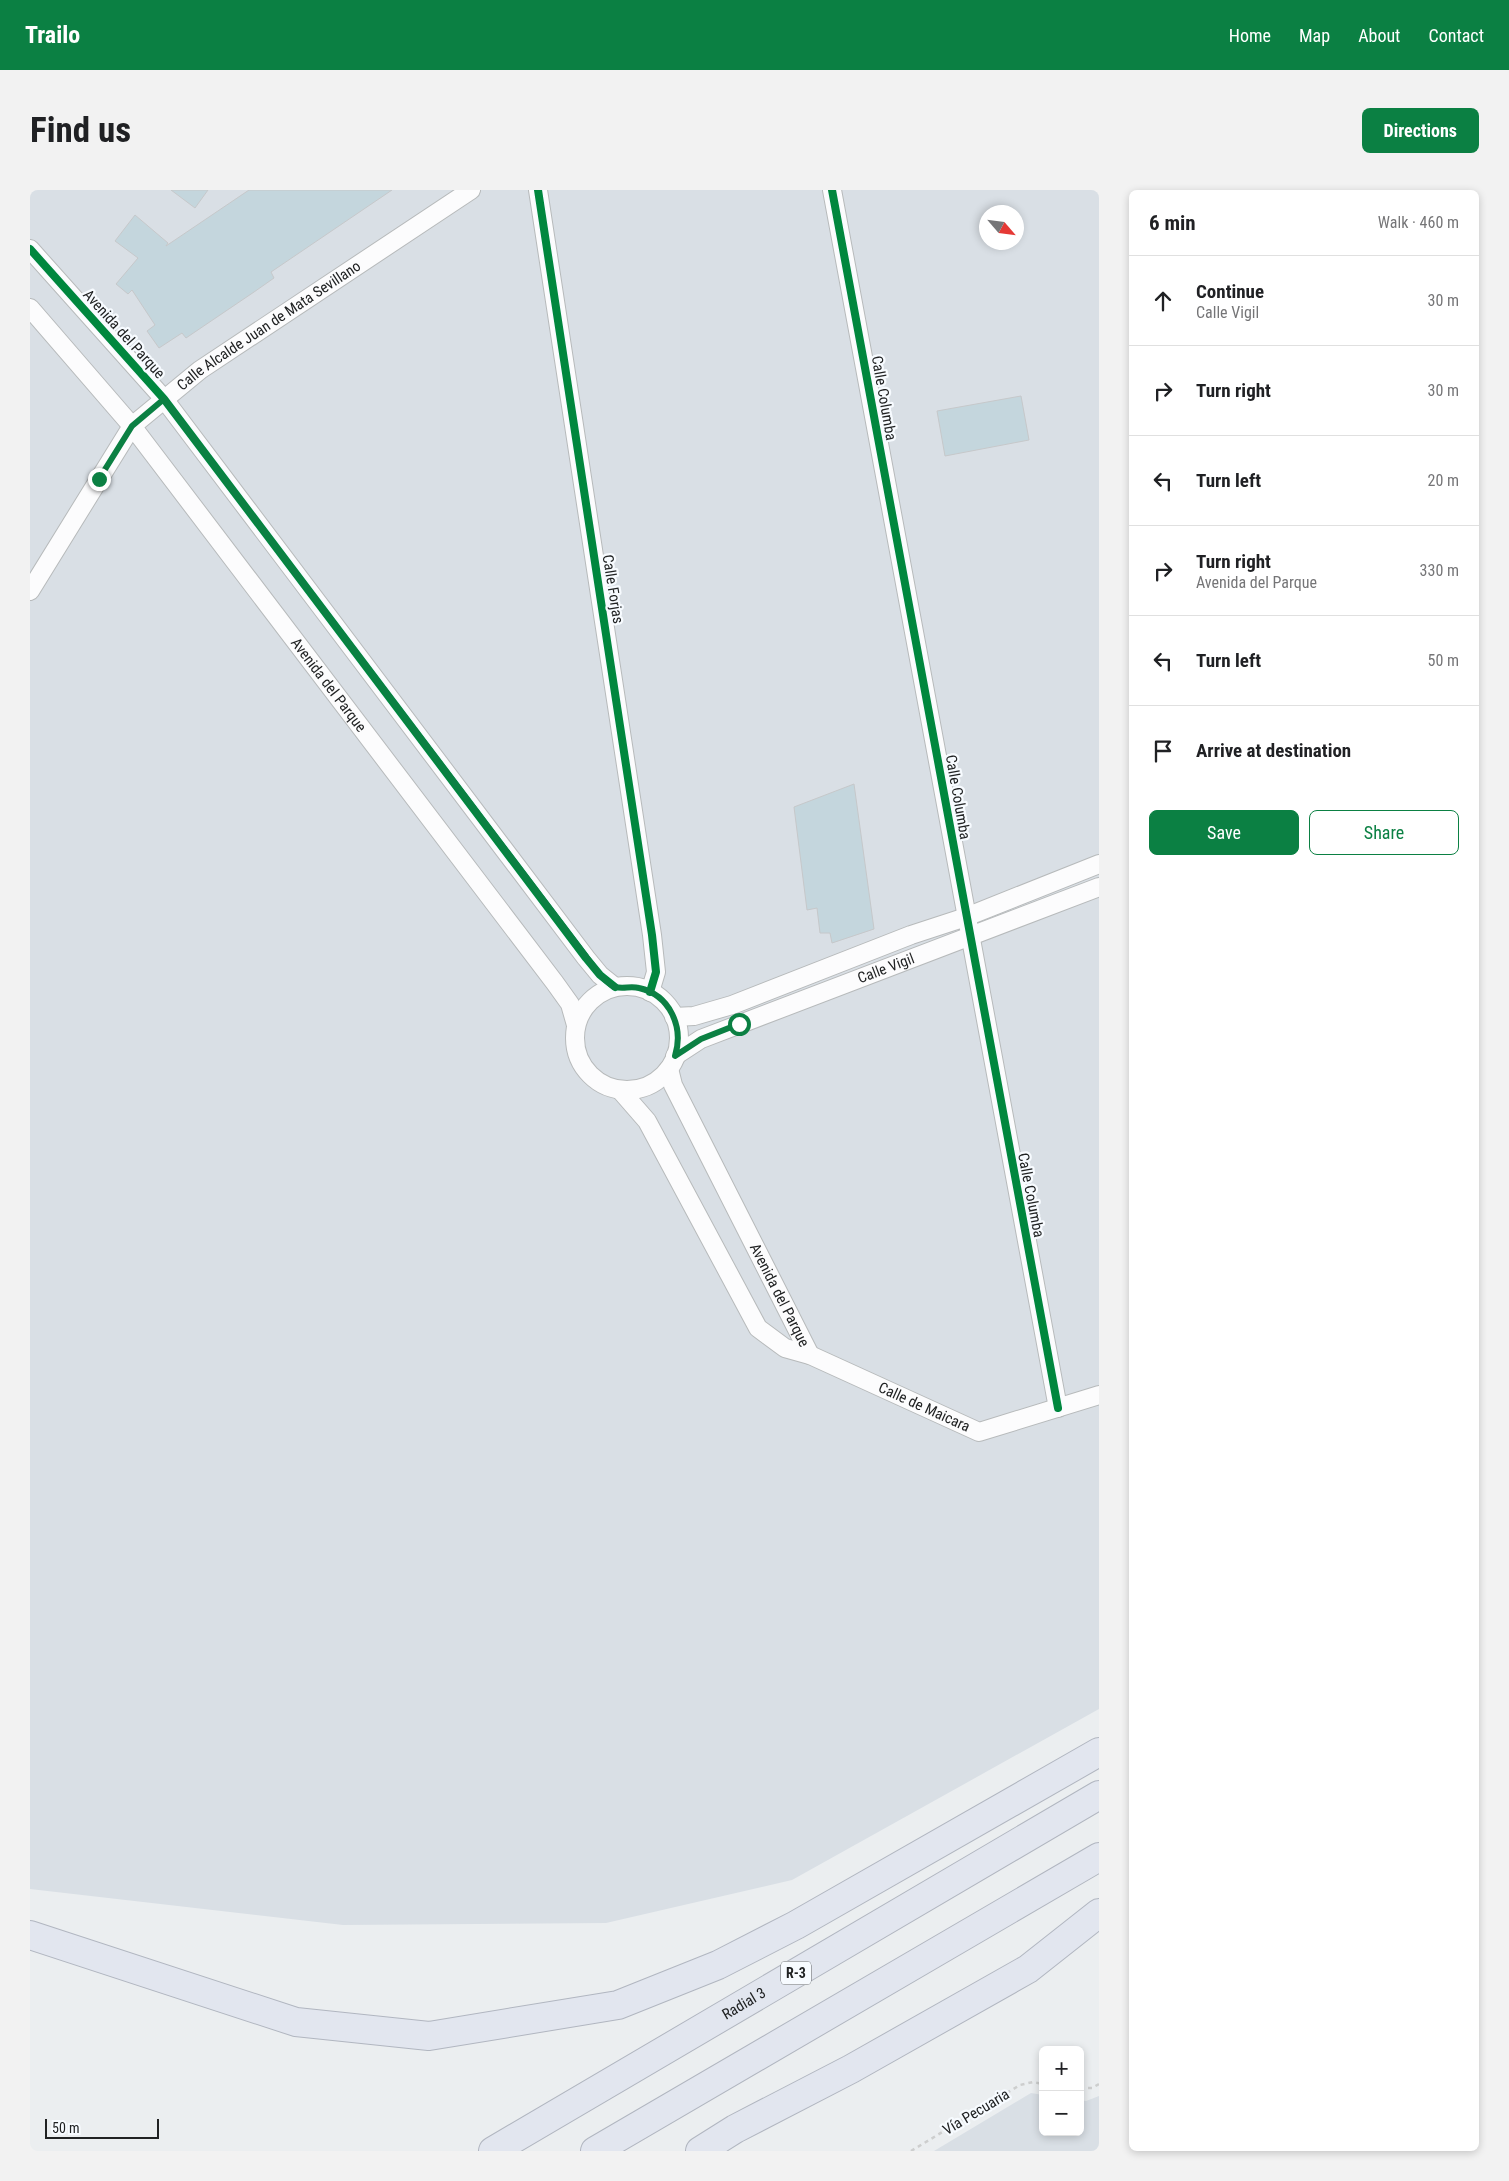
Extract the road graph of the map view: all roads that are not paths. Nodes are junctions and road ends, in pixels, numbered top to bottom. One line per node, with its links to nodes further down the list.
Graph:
1 (471, 190): 6 (street, Calle Alcalde Juan de Mata Sevillano)
2 (538, 190): 14 (street, Calle Forjas)
3 (832, 190): 11 (street, Calle Columba)
4 (30, 249): 6 (street, Avenida del Parque)
5 (30, 308): 7 (street, Avenida del Parque)
6 (164, 399): 7 (street, Calle Alcalde Juan de Mata Sevillano); 13 (street, Avenida del Parque)
7 (132, 426): 8 (street, Calle Alcalde Juan de Mata Sevillano); 16 (street, Avenida del Parque)
8 (30, 591)
9 (1099, 864): 11 (street, Calle Vigil)
10 (1099, 887): 12 (street, Calle Vigil)
11 (966, 917): 12 (street, Calle Columba); 15 (street, Calle Vigil)
12 (969, 936): 17 (street, Calle Vigil); 21 (street, Calle Columba)
13 (615, 988): 14 (street); 16 (street)
14 (650, 992): 15 (street)
15 (674, 1017): 17 (street)
16 (576, 1025): 18 (street)
17 (672, 1062): 18 (street); 19 (street, Avenida del Parque)
18 (620, 1090): 19 (street, Avenida del Parque)
19 (810, 1355): 21 (street, Calle de Maicara)
20 (1099, 1395): 21 (street, Calle de Maicara)
21 (1058, 1408)
22 (1099, 1752): 28 (highway)
23 (1099, 1795): 29 (highway, Radial 3 / R-3)
24 (1099, 1857): 30 (highway)
25 (1099, 1913): 31 (highway)
26 (30, 1936): 28 (highway)
27 (30, 1940): 28 (highway)
28 (59, 1943)
29 (493, 2151)
30 (595, 2151)
31 (700, 2151)

